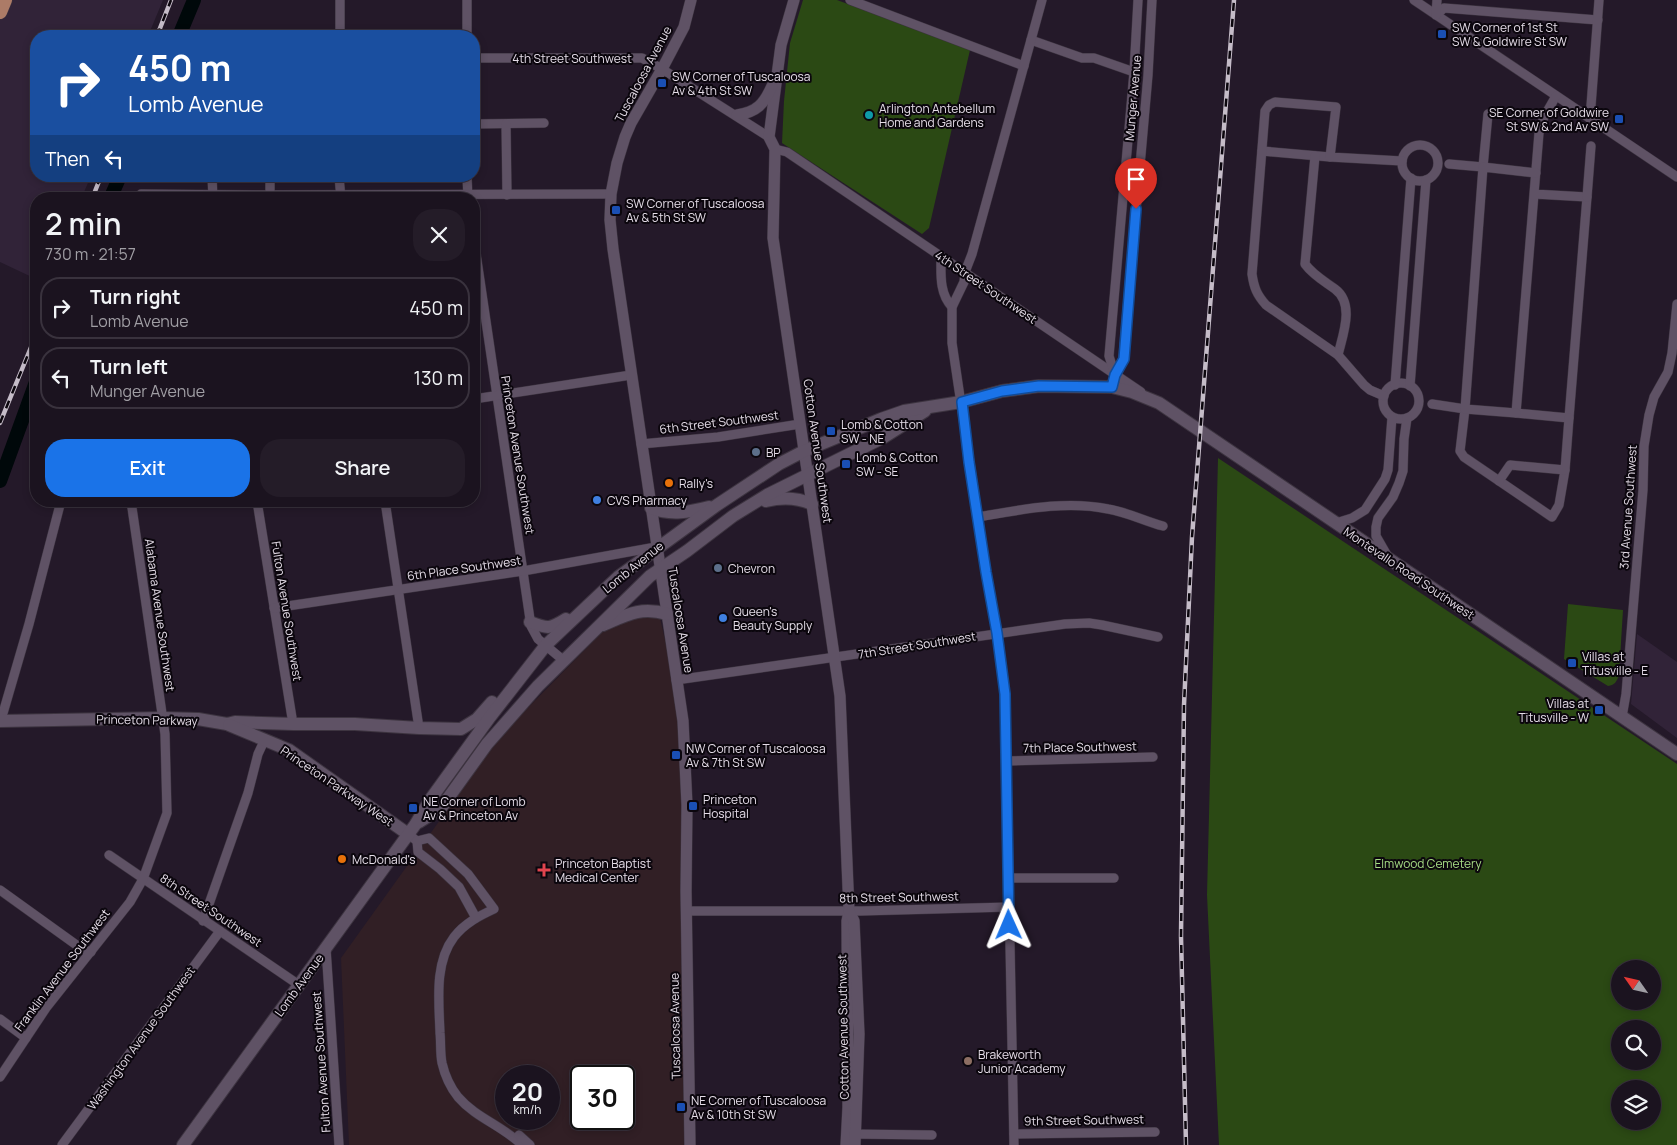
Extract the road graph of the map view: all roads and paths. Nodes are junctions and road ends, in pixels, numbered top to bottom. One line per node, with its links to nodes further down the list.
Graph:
1 (5, 0): 13 (main road)
2 (340, 0): 16 (street)
3 (467, 0): 17 (street)
4 (691, 0): 21 (street, Tuscaloosa Avenue)
5 (794, 0): 23 (street)
6 (850, 0): 20 (street)
7 (1042, 0): 18 (street)
8 (1138, 0): 22 (street, Munger Avenue)
9 (1152, 0): 28 (street, Munger Avenue)
10 (1414, 0): 14 (street)
11 (1437, 0): 14 (street)
12 (1599, 0): 15 (street)
13 (0, 12)
14 (1436, 15): 15 (street); 24 (street)
15 (1598, 20): 29 (street)
16 (340, 30)
17 (467, 30)
18 (1031, 40): 20 (street); 22 (street)
19 (480, 58): 21 (street, 4th Street Southwest)
20 (1024, 66): 56 (street)
21 (662, 69): 26 (street, 4th Street Southwest); 48 (street, Tuscaloosa Avenue)
22 (1134, 72): 27 (street, Munger Avenue)
23 (777, 75): 26 (street); 33 (street)
24 (1556, 96): 29 (street); 44 (street)
25 (1488, 114): 42 (street)
26 (736, 115): 33 (street, 4th Street Southwest)
27 (1130, 117): 28 (street); 53 (street, Munger Avenue)
28 (1144, 118): 54 (street, Munger Avenue)
29 (1590, 119): 45 (street)
30 (544, 123): 32 (street)
31 (480, 124): 32 (street)
32 (506, 124): 50 (street)
33 (769, 137): 35 (street, Cotton Avenue Southwest)
34 (1591, 146): 52 (street)
35 (775, 149): 55 (street, 4th Street Southwest); 78 (street, Cotton Avenue Southwest)
36 (1262, 151): 37 (street); 38 (street); 60 (street)
37 (1315, 156): 38 (street); 60 (street)
38 (1330, 157): 40 (street)
39 (1437, 158): 40 (street); 41 (street); 43 (street)
40 (1402, 161): 46 (street)
41 (1449, 164): 42 (street); 43 (street)
42 (1483, 167): 44 (street); 73 (street)
43 (1437, 168): 47 (street)
44 (1536, 173): 49 (street)
45 (1677, 177)
46 (1411, 178): 47 (street); 63 (street)
47 (1426, 180): 64 (street)
48 (611, 194): 50 (street); 61 (street, Tuscaloosa Avenue)
49 (1534, 194): 52 (street); 74 (street)
50 (507, 195): 51 (street)
51 (480, 196)
52 (1587, 197): 77 (street)
53 (1119, 245): 54 (street); 62 (street, Munger Avenue)
54 (1133, 245): 62 (street, Munger Avenue)
55 (941, 256): 56 (street, 4th Street Southwest); 59 (street)
56 (965, 272): 59 (street); 62 (street, 4th Street Southwest)
57 (480, 280): 65 (street, Princeton Avenue Southwest)
58 (1677, 304): 113 (street, 3rd Avenue Southwest)
59 (952, 307): 69 (street)
60 (1338, 354): 66 (street)
61 (631, 375): 65 (street); 80 (street, Tuscaloosa Avenue)
62 (1113, 381): 69 (main road, Lomb Avenue); 79 (main road, Lomb Avenue)
63 (1395, 384): 64 (street); 66 (street)
64 (1410, 386): 68 (street)
65 (497, 395): 67 (street); 99 (street, Princeton Avenue Southwest)
66 (1384, 396): 75 (street)
67 (480, 398)
68 (1419, 398): 70 (street); 72 (street)
69 (962, 402): 71 (main road, Lomb Avenue); 93 (street)
70 (1432, 404): 72 (street); 73 (street)
71 (929, 409): 81 (main road, Lomb Avenue); 83 (main road, Lomb Avenue)
72 (1418, 409): 76 (street)
73 (1465, 409): 74 (street); 84 (street)
74 (1516, 413): 77 (street)
75 (1392, 417): 76 (street); 94 (street)
76 (1407, 418): 97 (street)
77 (1569, 418): 82 (street)
78 (800, 424): 80 (street, 6th Street Southwest); 81 (street, Cotton Avenue Southwest)
79 (1196, 427): 94 (main road, Montevallo Road Southwest)
80 (642, 444): 92 (street, Tuscaloosa Avenue)
81 (804, 451): 83 (street, Cotton Avenue Southwest); 87 (main road, Lomb Avenue)
82 (1565, 470): 84 (street); 84 (street)
83 (808, 474): 85 (main road, Lomb Avenue); 86 (street, Cotton Avenue Southwest)
84 (1499, 481)
85 (753, 504): 86 (main road); 98 (main road, Lomb Avenue)
86 (812, 504): 109 (street, Cotton Avenue Southwest)
87 (717, 505): 92 (main road); 96 (main road, Lomb Avenue)
88 (59, 507): 115 (street)
89 (132, 507): 114 (street, Alabama Avenue Southwest)
90 (259, 507): 102 (street, Fulton Avenue Southwest)
91 (387, 507): 100 (street)
92 (651, 508): 96 (street, Tuscaloosa Avenue)
93 (978, 517): 95 (street); 106 (street)
94 (1336, 524): 97 (main road, Montevallo Road Southwest)
95 (1163, 526)
96 (656, 547): 98 (street, Tuscaloosa Avenue); 99 (street, 6th Place Southwest); 101 (main road, Lomb Avenue)
97 (1389, 559): 113 (main road, Montevallo Road Southwest)
98 (660, 568): 103 (street, Tuscaloosa Avenue); 105 (main road, Lomb Avenue)
99 (523, 572): 100 (street, 6th Place Southwest); 104 (street, Princeton Avenue Southwest)
100 (399, 590): 102 (street, 6th Place Southwest); 118 (street)
101 (589, 604): 104 (main road); 108 (main road, Lomb Avenue)
102 (274, 608): 117 (street, Fulton Avenue Southwest)
103 (667, 614): 105 (main road); 112 (street, Tuscaloosa Avenue)
104 (530, 622): 108 (street, Princeton Avenue Southwest)
105 (596, 628): 110 (main road, Lomb Avenue)
106 (997, 633): 107 (street, 7th Street Southwest); 109 (street, 7th Street Southwest); 122 (street)
107 (1158, 637)
108 (546, 645): 110 (street, Princeton Avenue Southwest); 111 (main road, Lomb Avenue)
109 (835, 658): 112 (street, 7th Street Southwest); 133 (street, Cotton Avenue Southwest)
110 (563, 660): 123 (main road, Lomb Avenue)
111 (525, 672): 118 (main road); 123 (main road, Lomb Avenue)
112 (676, 680): 132 (street, Tuscaloosa Avenue)
113 (1622, 717): 120 (main road, Montevallo Road Southwest)
114 (163, 718): 115 (main road, Princeton Parkway); 116 (main road, Princeton Parkway); 128 (street, Alabama Avenue Southwest)
115 (1, 720)
116 (227, 724): 117 (main road, Princeton Parkway); 119 (main road)
117 (293, 724): 118 (main road)
118 (419, 728)
119 (264, 739): 123 (main road, Princeton Parkway West); 135 (street)
120 (1677, 754)
121 (1153, 757): 122 (street, 7th Place Southwest)
122 (1007, 761): 126 (street)
123 (414, 834): 125 (street); 129 (street); 137 (main road, Lomb Avenue)
124 (109, 856): 128 (street, 8th Street Southwest)
125 (463, 869): 129 (street); 134 (street)
126 (1009, 878): 127 (street); 131 (street)
127 (1114, 878)
128 (144, 879): 135 (street, 8th Street Southwest); 138 (street, Franklin Avenue Southwest)
129 (451, 879): 134 (street)
130 (0, 890): 138 (street)
131 (1008, 908): 133 (street, 8th Street Southwest); 145 (street)
132 (686, 911): 133 (street, 8th Street Southwest); 154 (street, Tuscaloosa Avenue)
133 (849, 911): 147 (street, Cotton Avenue Southwest)
134 (476, 918): 143 (street)
135 (203, 920): 136 (street, 8th Street Southwest)
136 (220, 932): 139 (street, 8th Street Southwest); 148 (street, Washington Avenue Southwest)
137 (326, 948): 139 (main road, Lomb Avenue); 150 (street, Fulton Avenue Southwest)
138 (91, 952): 141 (street, Franklin Avenue Southwest)
139 (299, 985): 149 (main road, Lomb Avenue)
140 (0, 1019): 141 (street)
141 (26, 1038): 142 (street, Franklin Avenue Southwest)
142 (0, 1076)
143 (504, 1131): 151 (street); 152 (street); 153 (street)
144 (1155, 1132): 145 (street, 9th Street Southwest)
145 (1014, 1134): 155 (street)
146 (932, 1135): 147 (street)
147 (851, 1140)
148 (62, 1145)
149 (183, 1145)
150 (339, 1145)
151 (514, 1145)
152 (522, 1145)
153 (530, 1145)
154 (690, 1145)
155 (1014, 1145)

